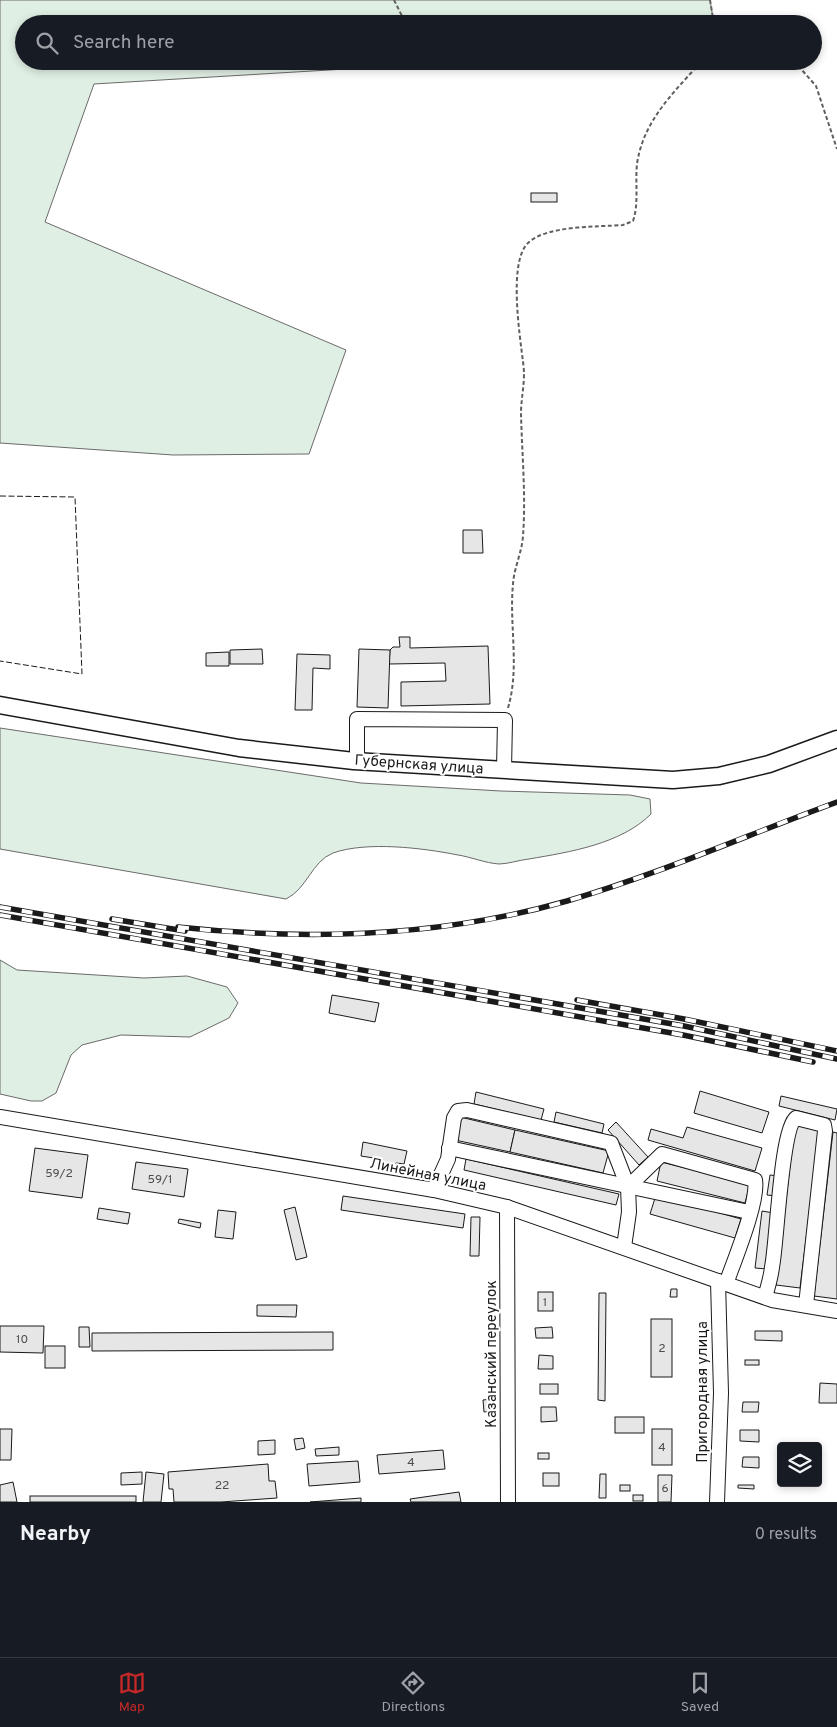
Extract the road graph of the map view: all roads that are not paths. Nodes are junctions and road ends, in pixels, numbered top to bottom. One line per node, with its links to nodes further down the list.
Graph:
1 (0, 705): 3 (main road, Губернская улица)
2 (837, 739): 4 (main road, Губернская улица)
3 (357, 761): 4 (main road, Губернская улица); 4 (street)
4 (504, 770)
5 (0, 1117): 8 (street, Линейная улица)
6 (449, 1148): 7 (street); 7 (street); 8 (street)
7 (628, 1187): 10 (street); 10 (street, Пригородная улица); 11 (street)
8 (434, 1190): 9 (street, Линейная улица)
9 (507, 1207): 11 (street, Линейная улица); 16 (street, Казанский переулок)
10 (749, 1212): 12 (street, Пригородная улица)
11 (624, 1247): 12 (street, Линейная улица)
12 (722, 1283): 13 (street, Линейная улица); 17 (street, Пригородная улица)
13 (765, 1297): 14 (street, Линейная улица); 14 (street)
14 (806, 1305): 15 (street, Линейная улица)
15 (837, 1310)
16 (508, 1502)
17 (717, 1502)

